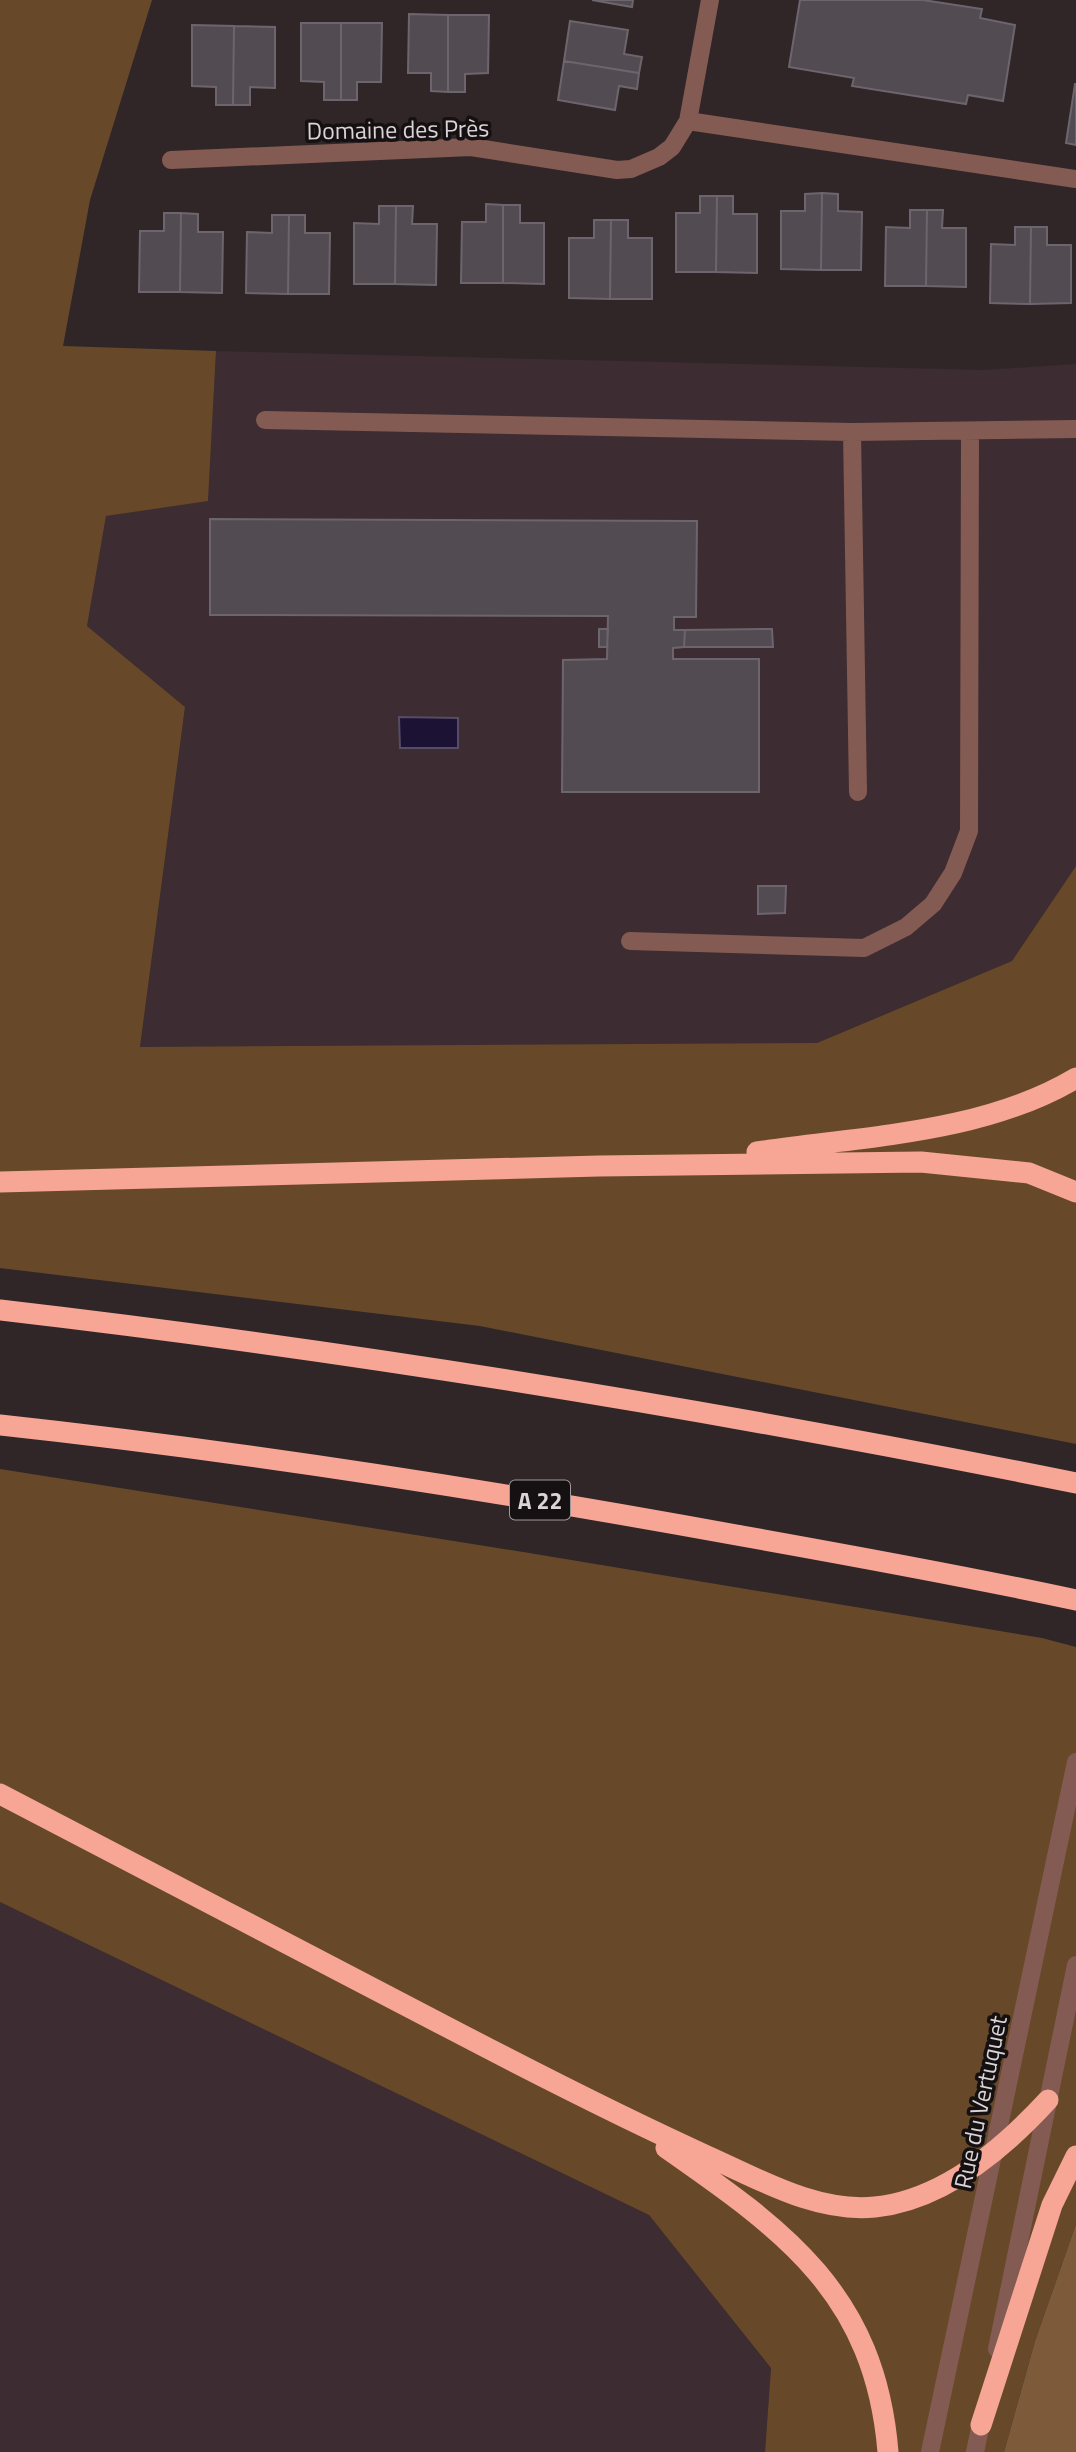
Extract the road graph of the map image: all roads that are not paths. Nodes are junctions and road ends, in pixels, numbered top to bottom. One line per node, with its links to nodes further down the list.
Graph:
1 (710, 0): 2 (street, Domaine des Près)
2 (688, 121): 3 (street, Domaine des Près); 4 (street)
3 (171, 160)
4 (1076, 178)
5 (265, 420): 8 (street)
6 (1076, 429): 7 (street)
7 (970, 431): 8 (street); 10 (street)
8 (852, 432): 9 (street)
9 (858, 792)
10 (631, 941)
11 (1076, 1078): 12 (highway)
12 (682, 1164): 13 (highway); 14 (highway)
13 (0, 1182)
14 (1076, 1192)
15 (0, 1310): 17 (highway)
16 (0, 1425): 18 (highway, A 22)
17 (1076, 1483)
18 (1076, 1600)
19 (1076, 1762): 24 (street, Rue du Vertuquet)
20 (0, 1794): 23 (highway)
21 (1076, 1965): 22 (street)
22 (1048, 2100): 24 (highway); 26 (street)
23 (621, 2117): 24 (highway); 27 (highway)
24 (995, 2150): 28 (street, Rue du Vertuquet)
25 (1076, 2156): 26 (highway)
26 (981, 2425): 29 (street)
27 (888, 2452)
28 (930, 2452)
29 (975, 2452)

